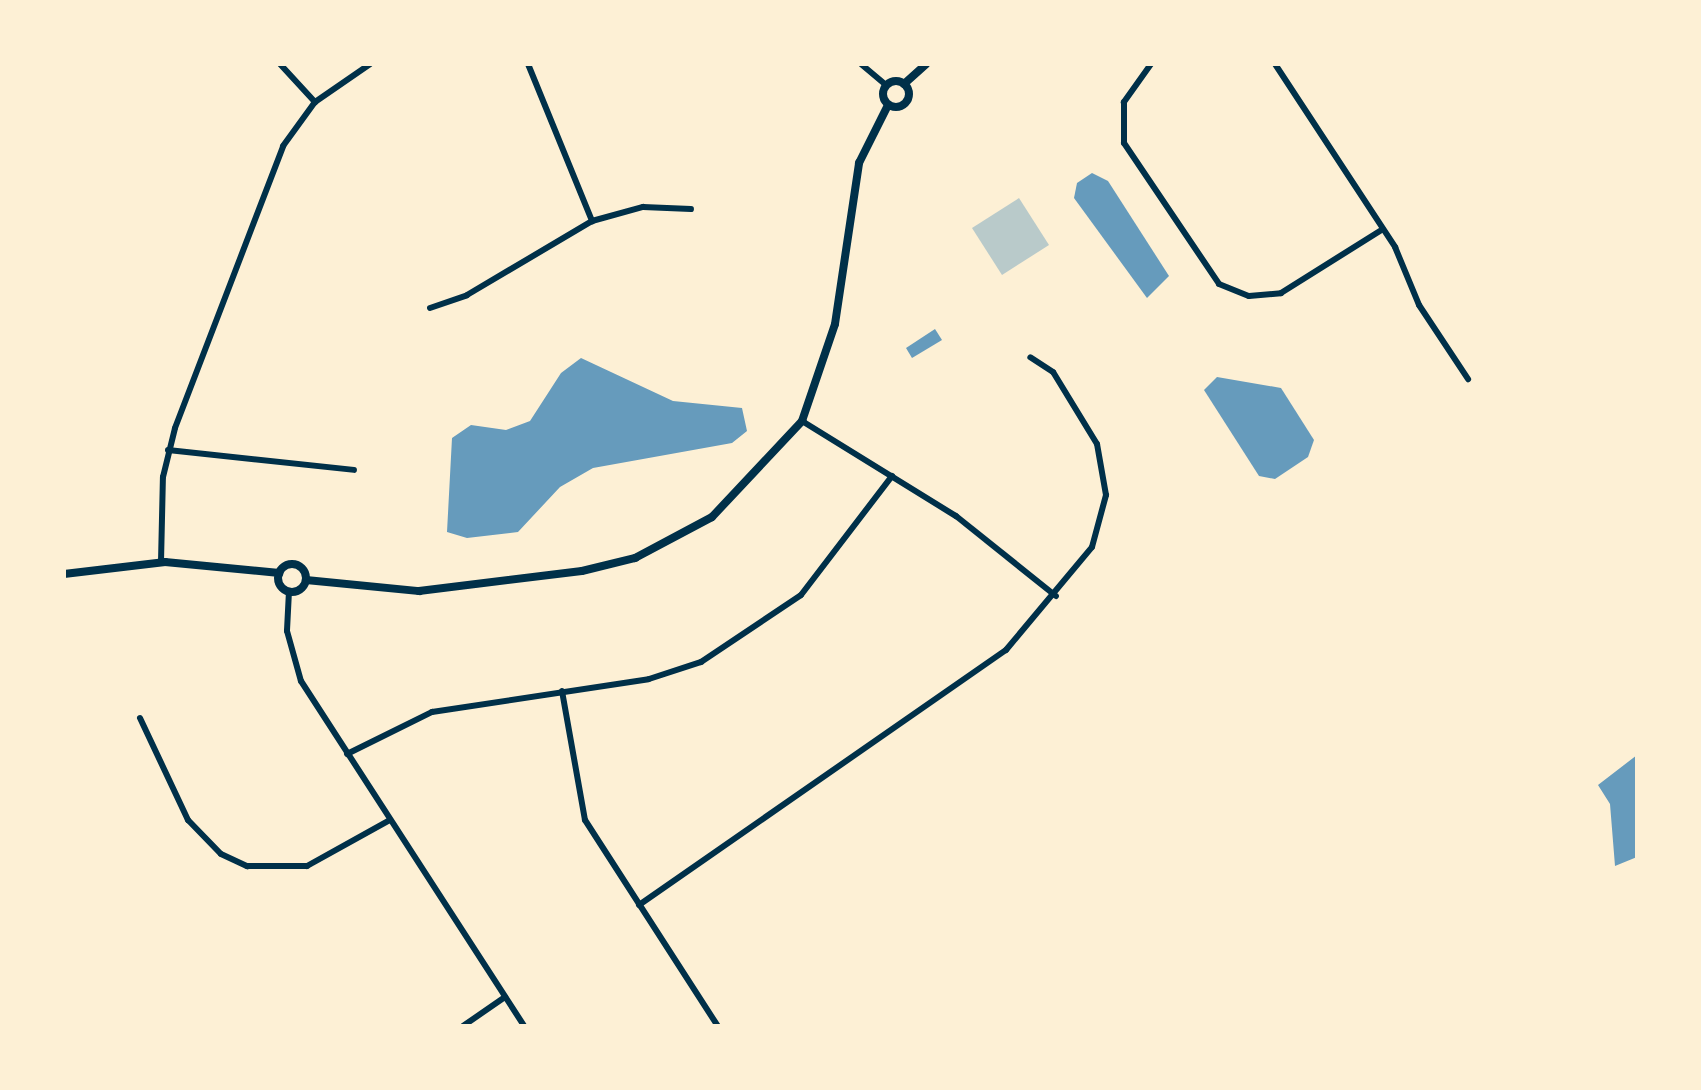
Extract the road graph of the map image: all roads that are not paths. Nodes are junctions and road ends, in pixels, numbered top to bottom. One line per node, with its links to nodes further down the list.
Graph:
1 (280, 64): 10 (street)
2 (370, 64): 10 (street)
3 (528, 64): 13 (street)
4 (861, 64): 9 (street)
5 (926, 64): 8 (street)
6 (1151, 64): 14 (street)
7 (1275, 64): 14 (street)
8 (904, 84): 9 (street); 11 (street)
9 (886, 85): 11 (street)
10 (315, 102): 19 (street)
11 (888, 105): 18 (street)
12 (691, 209): 13 (street)
13 (592, 221): 15 (street)
14 (1383, 229): 17 (street)
15 (430, 308)
16 (1030, 357): 27 (street)
17 (1468, 379)
18 (802, 421): 21 (street); 25 (street)
19 (168, 450): 20 (street); 22 (street)
20 (354, 470)
21 (892, 476): 27 (street); 28 (street)
22 (161, 562): 23 (street); 24 (street)
23 (279, 573): 25 (street); 26 (street)
24 (64, 574)
25 (306, 580): 26 (street)
26 (289, 591): 30 (street)
27 (1056, 596): 32 (street)
28 (562, 691): 30 (street); 32 (street)
29 (140, 718): 31 (street)
30 (347, 754): 31 (street)
31 (390, 820): 33 (street)
32 (639, 905): 36 (street)
33 (505, 997): 34 (street); 35 (street)
34 (463, 1026)
35 (524, 1026)
36 (718, 1026)

